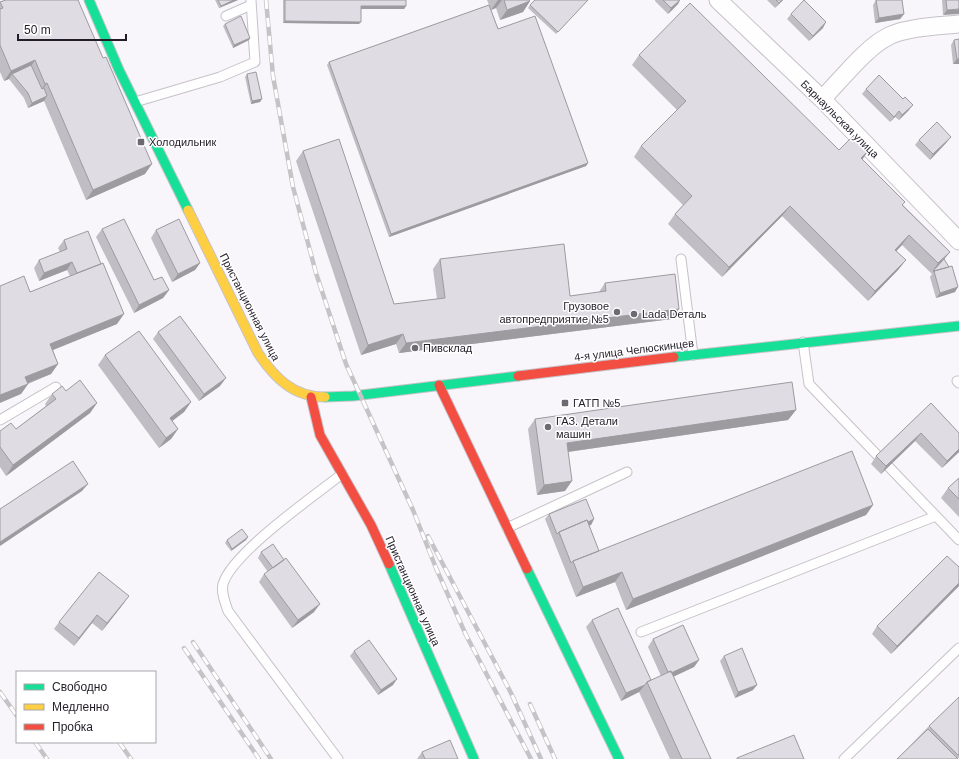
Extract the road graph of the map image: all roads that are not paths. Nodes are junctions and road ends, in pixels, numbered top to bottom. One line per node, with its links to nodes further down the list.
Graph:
1 (89, 0): 7 (main road, Пристанционная улица)
2 (718, 0): 6 (street, Барнаульская улица)
3 (251, 2): 4 (lane); 7 (lane)
4 (226, 16)
5 (959, 24): 6 (street)
6 (822, 98): 8 (street, Барнаульская улица)
7 (135, 102): 15 (main road, Пристанционная улица)
8 (959, 241)
9 (681, 259): 12 (lane)
10 (959, 326): 11 (main road, 4-я улица Челюскинцев)
11 (803, 342): 12 (main road, 4-я улица Челюскинцев); 17 (lane)
12 (693, 356): 13 (main road, 4-я улица Челюскинцев)
13 (439, 385): 15 (main road, 4-я улица Челюскинцев); 22 (main road)
14 (56, 387): 16 (lane)
15 (311, 397): 20 (main road, Пристанционная улица)
16 (0, 420)
17 (879, 457)
18 (889, 467): 21 (lane)
19 (627, 472): 22 (lane)
20 (342, 474): 26 (lane); 27 (main road, Пристанционная улица)
21 (936, 516): 23 (lane); 24 (lane)
22 (507, 528): 28 (main road)
23 (959, 540)
24 (641, 632)
25 (959, 648): 29 (lane)
26 (338, 759)
27 (474, 759)
28 (619, 759)
29 (844, 759)

